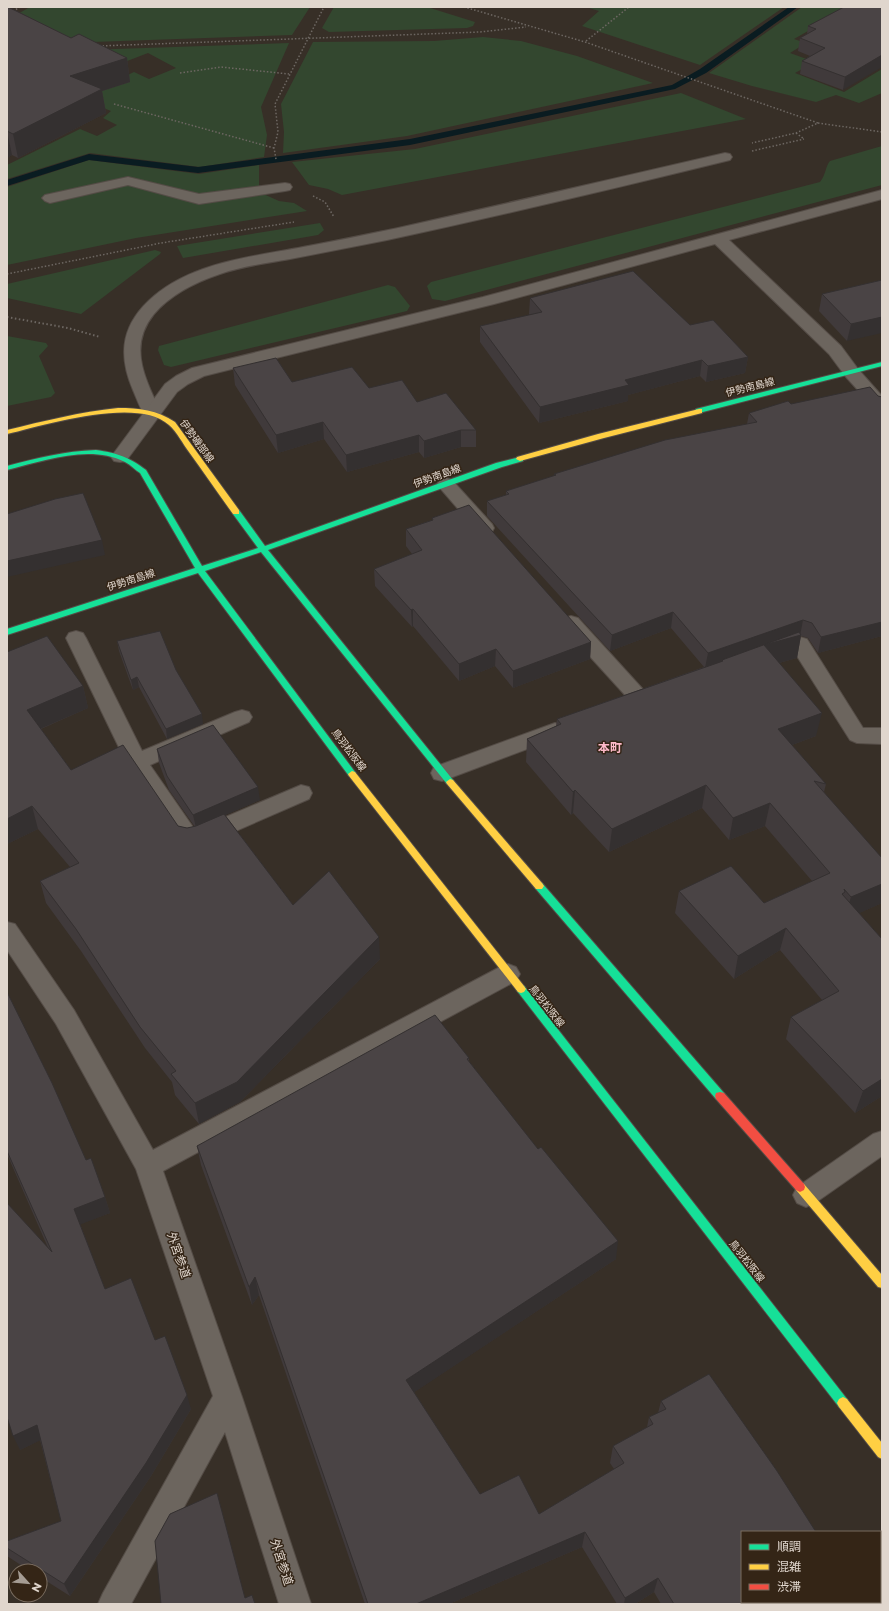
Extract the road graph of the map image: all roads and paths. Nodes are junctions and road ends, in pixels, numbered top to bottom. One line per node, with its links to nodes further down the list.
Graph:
1 (20, 7): 5 (path)
2 (324, 7): 7 (path)
3 (464, 7): 6 (path)
4 (629, 7): 8 (path)
5 (7, 15)
6 (529, 27): 7 (path); 8 (path)
7 (308, 39): 9 (path); 11 (path)
8 (585, 42): 13 (path)
9 (92, 46)
10 (180, 73): 11 (path)
11 (289, 74): 15 (path)
12 (114, 104): 15 (path)
13 (818, 123): 14 (path); 17 (path)
14 (882, 132)
15 (274, 148): 16 (path)
16 (275, 154)
17 (726, 157): 27 (street)
18 (285, 187): 20 (street)
19 (882, 194): 24 (street)
20 (50, 198)
21 (333, 215): 22 (path)
22 (325, 216)
23 (294, 222): 25 (path)
24 (719, 239): 29 (street); 31 (street)
25 (7, 274)
26 (7, 317): 27 (path)
27 (131, 345): 31 (street)
28 (882, 364): 29 (main road, 伊勢南島線)
29 (852, 373): 30 (street); 35 (main road, 伊勢南島線)
30 (882, 406)
31 (152, 413): 32 (main road, 伊勢磯部線); 33 (street); 37 (main road, 伊勢磯部線)
32 (7, 432)
33 (120, 457): 34 (main road); 38 (main road)
34 (7, 468)
35 (446, 484): 36 (street); 37 (main road, 伊勢南島線)
36 (497, 542)
37 (263, 549): 38 (main road, 伊勢南島線); 50 (main road)
38 (200, 570): 40 (main road, 伊勢南島線); 53 (main road, 鳥羽松阪線)
39 (561, 612): 44 (street)
40 (7, 632)
41 (76, 638): 49 (street)
42 (757, 659): 48 (street)
43 (663, 693): 44 (street)
44 (642, 701): 45 (street)
45 (619, 709)
46 (242, 717): 49 (street)
47 (575, 724): 50 (street)
48 (882, 736)
49 (137, 762): 51 (street)
50 (442, 773): 56 (main road)
51 (301, 793)
52 (7, 931): 55 (street, 外宮参道)
53 (508, 974): 55 (street); 59 (main road, 鳥羽松阪線)
54 (882, 1142): 56 (street)
55 (148, 1166): 58 (street, 外宮参道)
56 (806, 1195): 57 (main road)
57 (882, 1283)
58 (228, 1397): 60 (street); 61 (street, 外宮参道)
59 (882, 1452)
60 (114, 1604)
61 (295, 1604)

